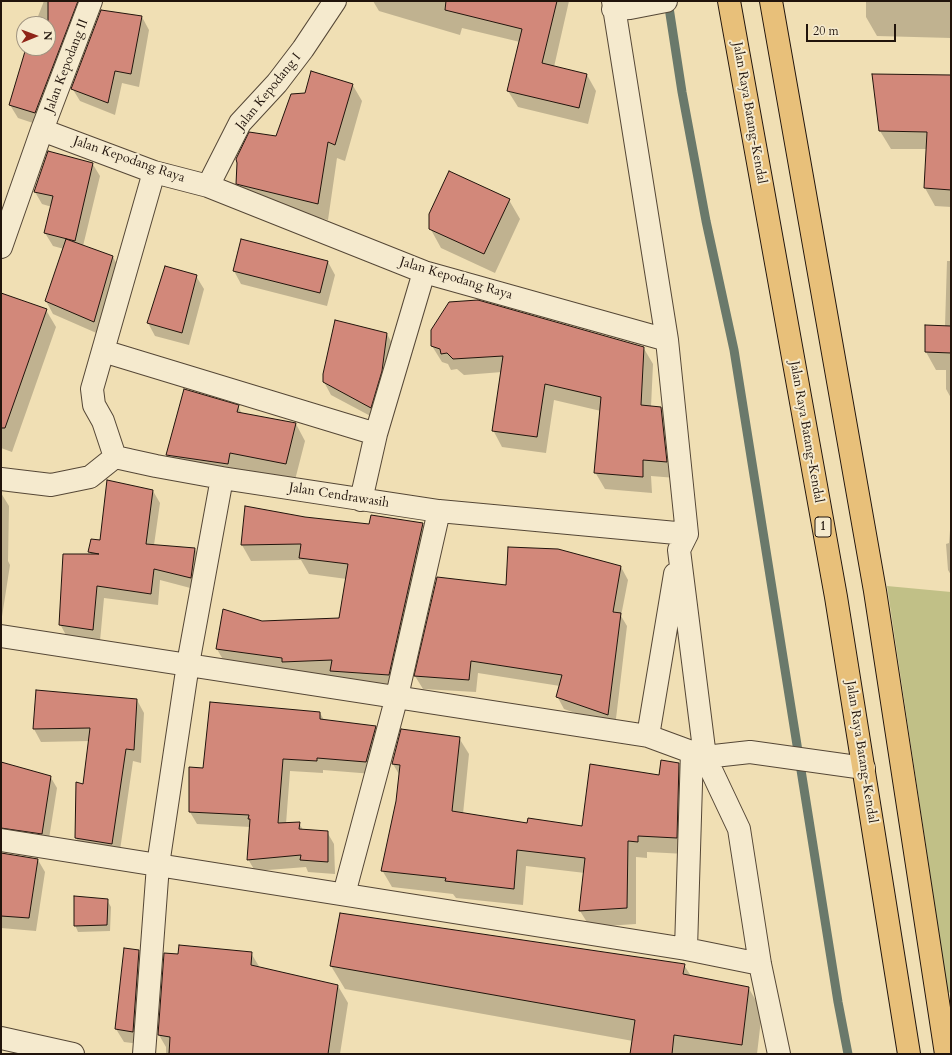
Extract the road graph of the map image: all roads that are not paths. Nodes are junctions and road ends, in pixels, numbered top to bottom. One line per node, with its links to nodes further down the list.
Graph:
1 (91, 1): 7 (street, Jalan Kepodang II)
2 (335, 1): 9 (street, Jalan Kepodang I)
3 (666, 1): 6 (street)
4 (729, 1): 26 (highway, Jalan Raya Batang-Kendal / 1)
5 (771, 1): 37 (highway)
6 (619, 6): 12 (street)
7 (42, 130): 8 (street, Jalan Kepodang Raya); 10 (street, Jalan Kepodang II)
8 (154, 172): 9 (street, Jalan Kepodang Raya); 13 (street)
9 (208, 186): 11 (street, Jalan Kepodang Raya)
10 (1, 246)
11 (424, 272): 12 (street, Jalan Kepodang Raya); 14 (street)
12 (667, 340): 20 (street)
13 (104, 351): 14 (street); 15 (street)
14 (376, 434): 18 (street)
15 (115, 457): 16 (street, Jalan Cendrawasih); 17 (street)
16 (222, 478): 18 (street, Jalan Cendrawasih); 22 (street)
17 (1, 479)
18 (361, 500): 19 (street, Jalan Cendrawasih)
19 (439, 511): 20 (street, Jalan Cendrawasih); 23 (street)
20 (683, 542): 24 (street); 25 (street)
21 (1, 636): 22 (street)
22 (188, 664): 23 (street); 28 (street)
23 (397, 696): 24 (street); 29 (street)
24 (648, 736): 25 (street)
25 (698, 754): 26 (street); 30 (street); 31 (street)
26 (864, 768): 36 (highway, Jalan Raya Batang-Kendal / 1)
27 (1, 840): 28 (street)
28 (158, 865): 29 (street); 34 (street)
29 (344, 894): 30 (street)
30 (686, 949): 31 (street)
31 (760, 964): 35 (street)
32 (1, 1038): 33 (street)
33 (73, 1054)
34 (144, 1054)
35 (779, 1054)
36 (908, 1054)
37 (946, 1054)

